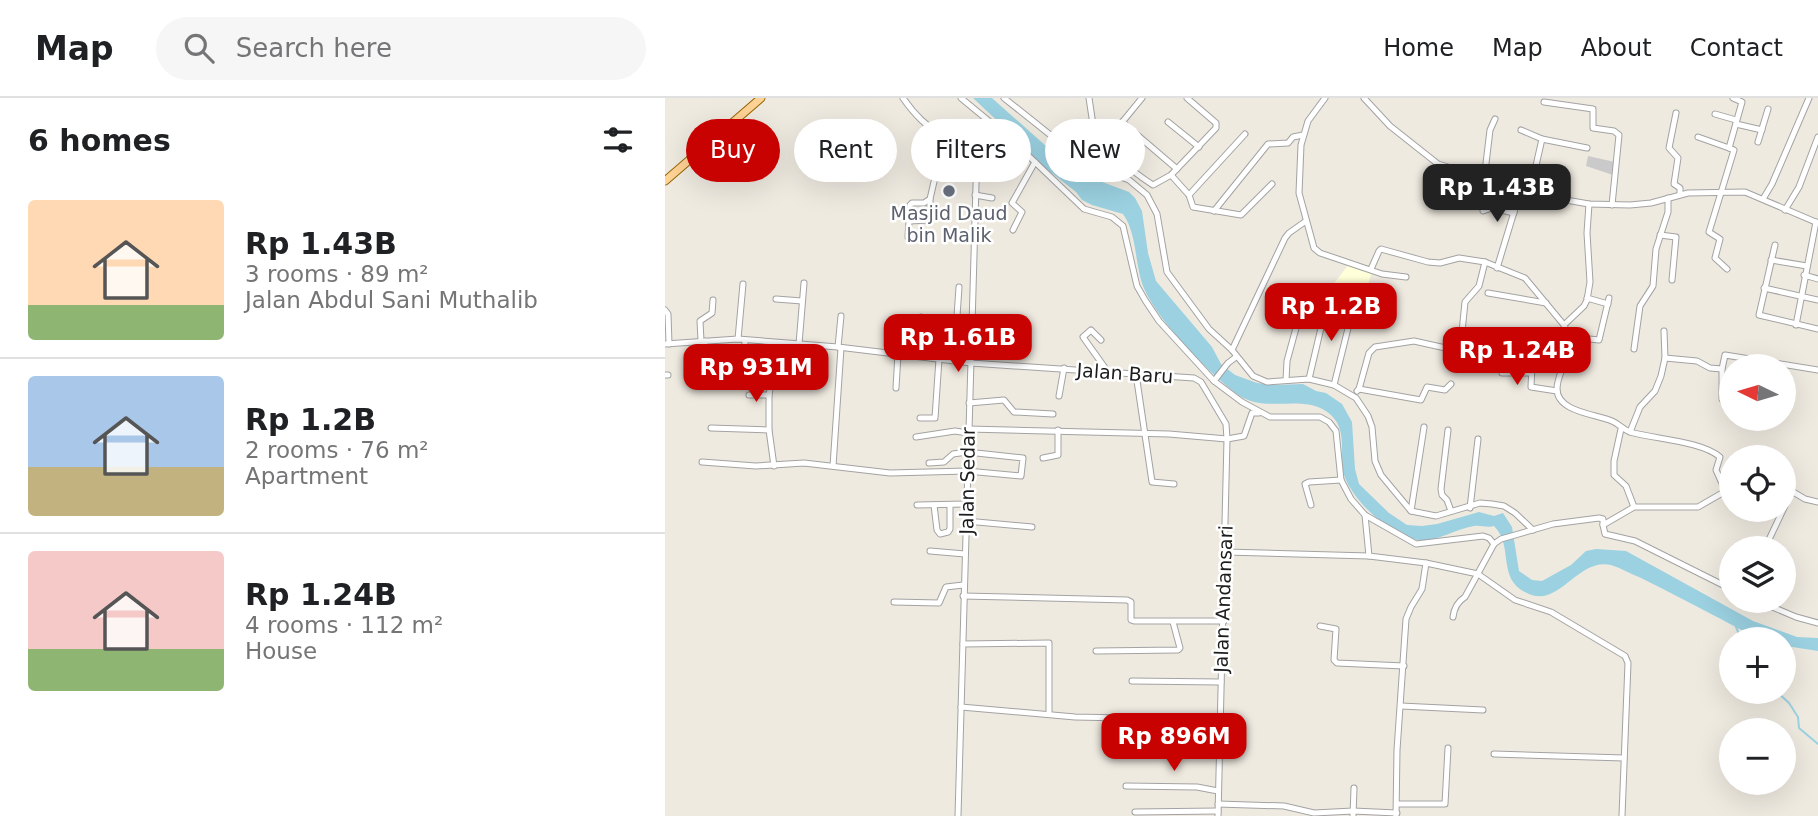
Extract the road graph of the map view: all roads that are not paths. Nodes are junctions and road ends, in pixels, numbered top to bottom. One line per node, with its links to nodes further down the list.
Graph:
1 (761, 98): 41 (main road)
2 (902, 98): 16 (street)
3 (961, 98): 17 (street)
4 (1005, 98): 116 (street)
5 (1089, 98): 18 (street)
6 (1142, 98): 19 (street)
7 (1187, 98): 32 (street)
8 (1325, 98): 26 (street)
9 (1364, 98): 40 (street)
10 (1733, 98): 22 (street)
11 (1809, 98): 54 (street)
12 (1544, 102): 56 (street)
13 (1767, 109): 24 (street)
14 (1676, 113): 48 (street)
15 (1714, 114): 22 (street)
16 (921, 119)
17 (986, 119)
18 (1092, 119)
19 (1124, 119)
20 (1495, 119): 40 (street)
21 (1168, 122): 32 (street)
22 (1736, 122): 24 (street); 34 (street)
23 (1521, 130): 29 (street)
24 (1762, 130): 31 (street)
25 (1245, 134): 50 (street)
26 (1303, 135): 58 (street); 62 (street)
27 (1698, 137): 34 (street)
28 (1818, 137): 57 (street)
29 (1542, 139): 33 (street); 47 (street)
30 (1145, 142): 37 (street)
31 (1758, 142)
32 (1199, 147): 37 (street)
33 (1587, 148)
34 (1729, 148): 46 (street)
35 (1031, 158): 36 (street)
36 (1035, 162): 64 (street); 136 (street)
37 (1177, 169): 38 (street)
38 (1171, 176): 39 (street); 50 (street)
39 (1145, 178)
40 (1484, 180): 45 (street)
41 (665, 181)
42 (934, 182): 53 (street)
43 (975, 182): 49 (street, Jalan Sedar)
44 (1272, 184): 58 (street)
45 (1521, 189): 47 (street); 60 (street)
46 (1720, 191): 48 (street); 54 (street); 73 (street)
47 (1529, 192): 55 (street)
48 (1681, 194): 52 (street)
49 (975, 195): 51 (street); 97 (street, Jalan Sedar)
50 (1189, 195): 58 (street)
51 (992, 198)
52 (1668, 198): 56 (street); 65 (street)
53 (930, 199): 61 (street); 61 (street)
54 (1763, 199): 57 (street)
55 (1589, 204): 56 (street); 84 (street)
56 (1612, 205)
57 (1785, 210): 63 (street)
58 (1214, 211)
59 (1483, 211): 60 (street)
60 (1514, 213): 71 (street)
61 (909, 221): 66 (street)
62 (1306, 221): 72 (street); 116 (street)
63 (1817, 223): 70 (street)
64 (1013, 230)
65 (1660, 235): 77 (street); 115 (street)
66 (908, 237)
67 (1775, 245): 68 (street)
68 (1772, 260): 70 (street); 81 (street)
69 (1485, 262): 71 (street); 72 (street); 117 (street)
70 (1807, 266): 74 (street)
71 (1497, 268): 90 (street)
72 (1371, 269): 75 (street)
73 (1727, 269)
74 (1804, 275): 76 (street); 85 (street)
75 (1406, 277)
76 (1818, 279)
77 (1672, 280)
78 (804, 283): 89 (street)
79 (743, 284): 105 (street)
80 (959, 287): 126 (street)
81 (1764, 288): 85 (street); 99 (street)
82 (1488, 293): 90 (street)
83 (1328, 298): 137 (street)
84 (1587, 298): 98 (street); 104 (street)
85 (1802, 298): 88 (street); 99 (street)
86 (776, 299): 89 (street)
87 (713, 300): 107 (street)
88 (1818, 300)
89 (802, 302): 111 (street)
90 (1546, 303): 98 (street)
91 (1302, 306): 138 (street)
92 (1353, 308): 142 (street)
93 (665, 310): 110 (street)
94 (841, 316): 113 (street)
95 (921, 317): 119 (street)
96 (1002, 321): 97 (street)
97 (973, 323): 127 (street, Jalan Sedar)
98 (1564, 325): 104 (street)
99 (1796, 325): 101 (street)
100 (932, 327): 120 (street)
101 (1818, 329)
102 (1664, 331): 123 (street)
103 (1480, 334): 108 (street)
104 (1569, 337): 112 (street)
105 (741, 339): 107 (street, Jalan Baru); 109 (street, Jalan Baru); 139 (street)
106 (1101, 340): 132 (street)
107 (703, 341): 110 (street, Jalan Baru); 140 (street)
108 (1533, 342): 112 (street); 134 (street)
109 (778, 343): 111 (street, Jalan Baru); 147 (street)
110 (668, 344)
111 (799, 344): 113 (street, Jalan Baru)
112 (1567, 346): 122 (street)
113 (839, 347): 118 (street, Jalan Baru); 173 (street)
114 (1450, 349): 144 (street)
115 (1634, 349)
116 (1232, 350): 121 (street)
117 (1460, 352)
118 (898, 354): 119 (street, Jalan Baru); 143 (street)
119 (914, 356): 120 (street, Jalan Baru)
120 (927, 357): 124 (street, Jalan Baru)
121 (1236, 357): 136 (street); 138 (street)
122 (1568, 357): 125 (street); 145 (street)
123 (1665, 358): 130 (street); 162 (street)
124 (939, 359): 126 (street, Jalan Baru); 153 (street)
125 (1586, 359)
126 (954, 360): 127 (street, Jalan Baru)
127 (971, 363): 129 (street, Jalan Baru); 150 (street, Jalan Sedar)
128 (1796, 366): 131 (street)
129 (1064, 369): 132 (street, Jalan Baru); 149 (street)
130 (1719, 369)
131 (1818, 370)
132 (1108, 372): 135 (street, Jalan Baru)
133 (1502, 373): 134 (street)
134 (1531, 373): 145 (street)
135 (1136, 374): 154 (street, Jalan Baru); 163 (street)
136 (1215, 378): 152 (street)
137 (1309, 379): 138 (street); 142 (street)
138 (1286, 380)
139 (744, 381)
140 (700, 384)
141 (1451, 384): 144 (street)
142 (1334, 385): 146 (street)
143 (896, 388)
144 (1359, 389): 146 (street)
145 (1557, 391): 157 (street)
146 (1351, 394): 187 (street)
147 (769, 395): 148 (street); 158 (street)
148 (749, 396)
149 (1059, 396)
150 (969, 403): 151 (street); 161 (street, Jalan Sedar)
151 (1053, 414)
152 (1266, 415): 165 (street); 175 (street)
153 (920, 418)
154 (1226, 424): 165 (street, Jalan Andansari)
155 (1424, 427): 187 (street)
156 (711, 428): 158 (street)
157 (1621, 429): 162 (street); 186 (street)
158 (769, 430): 172 (street)
159 (1058, 430): 161 (street); 163 (street); 169 (street)
160 (1448, 430): 188 (street)
161 (968, 431): 164 (street); 167 (street, Jalan Sedar)
162 (1630, 432): 168 (street)
163 (1144, 433): 165 (street); 176 (street)
164 (916, 437)
165 (1227, 439): 196 (street, Jalan Andansari)
166 (1478, 439): 185 (street)
167 (967, 453): 171 (street); 174 (street, Jalan Sedar); 174 (street)
168 (1719, 456)
169 (1043, 457)
170 (702, 463): 172 (street)
171 (929, 463)
172 (774, 466): 173 (street)
173 (834, 466): 174 (street)
174 (967, 471): 180 (street, Jalan Sedar)
175 (1341, 480): 184 (street); 189 (street)
176 (1174, 484)
177 (1796, 493): 179 (street)
178 (1719, 494): 186 (street)
179 (1818, 502)
180 (967, 504): 183 (street); 190 (street, Jalan Sedar)
181 (917, 505): 182 (street)
182 (934, 505): 183 (street); 183 (street)
183 (950, 505)
184 (1311, 505)
185 (1470, 508): 188 (street); 193 (street)
186 (1634, 508): 191 (street)
187 (1411, 511): 188 (street)
188 (1451, 511)
189 (1365, 515): 194 (street); 198 (street)
190 (966, 522): 192 (street); 197 (street, Jalan Sedar)
191 (1604, 525): 193 (street); 201 (street)
192 (1032, 527)
193 (1533, 530): 194 (street)
194 (1494, 544): 200 (street)
195 (930, 551): 197 (street)
196 (1225, 552): 198 (street); 207 (street, Jalan Andansari)
197 (965, 554): 202 (street, Jalan Sedar)
198 (1369, 556): 199 (street)
199 (1426, 563): 200 (street); 213 (street)
200 (1478, 574): 206 (street); 225 (street)
201 (1719, 583)
202 (963, 586): 203 (street, Jalan Sedar); 204 (street)
203 (963, 596): 208 (street); 211 (street, Jalan Sedar)
204 (894, 602)
205 (1787, 613): 209 (street)
206 (1453, 617)
207 (1224, 621): 208 (street); 215 (street, Jalan Andansari)
208 (1173, 622): 212 (street)
209 (1818, 623)
210 (1320, 626): 213 (street)
211 (963, 644): 217 (street, Jalan Sedar); 219 (street)
212 (1096, 651)
213 (1404, 666): 216 (street)
214 (1132, 681): 215 (street)
215 (1221, 682): 220 (street, Jalan Andansari)
216 (1401, 706): 218 (street); 229 (street)
217 (961, 707): 219 (street); 234 (street, Jalan Sedar)
218 (1483, 710)
219 (1049, 714): 220 (street)
220 (1220, 720): 224 (street, Jalan Andansari)
221 (1448, 748): 229 (street)
222 (1494, 754): 225 (street)
223 (1132, 755): 224 (street)
224 (1220, 755): 228 (street, Jalan Andansari)
225 (1624, 758): 235 (street)
226 (1126, 786): 228 (street)
227 (1355, 788): 232 (street)
228 (1219, 791): 230 (street, Jalan Andansari)
229 (1398, 804): 233 (street)
230 (1218, 810): 231 (street); 232 (street)
231 (1135, 812)
232 (1353, 814): 233 (street)
233 (1396, 815)
234 (958, 816)
235 (1622, 816)

